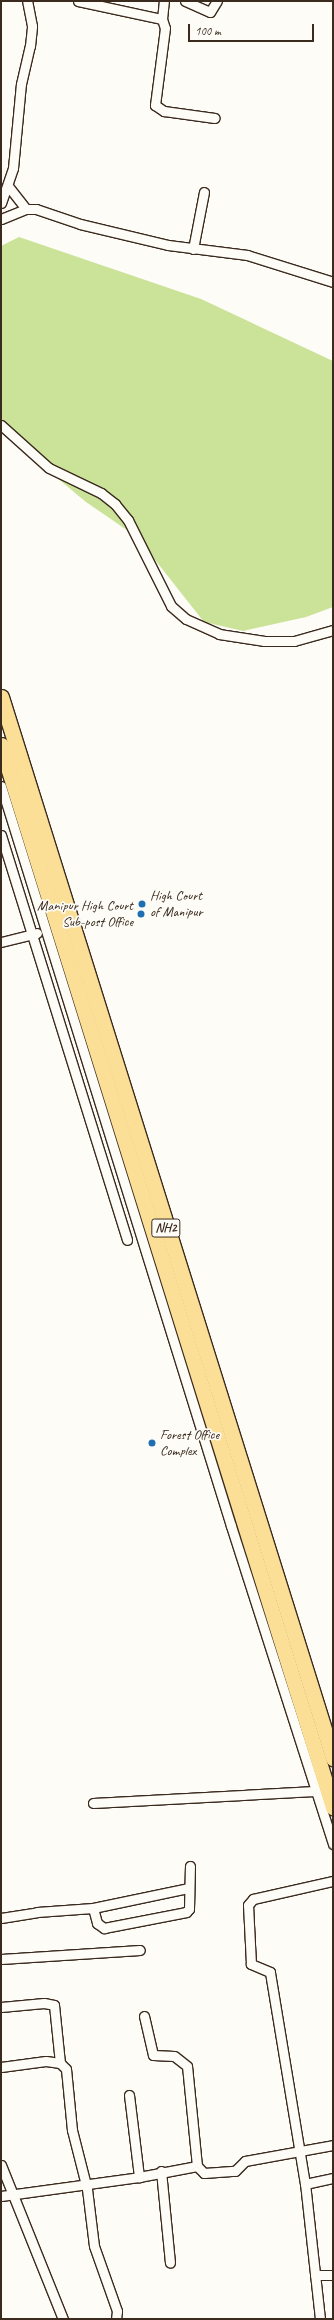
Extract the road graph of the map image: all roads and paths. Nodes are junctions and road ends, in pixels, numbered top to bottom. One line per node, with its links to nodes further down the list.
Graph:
1 (27, 1): 9 (street)
2 (78, 1): 6 (street)
3 (164, 1): 7 (street)
4 (185, 1): 5 (street)
5 (216, 1)
6 (110, 4): 7 (street)
7 (162, 19): 8 (street)
8 (215, 118)
9 (8, 186): 11 (street); 12 (street)
10 (204, 192): 14 (street)
11 (1, 203)
12 (26, 209): 13 (street); 14 (street)
13 (1, 219)
14 (193, 249): 15 (street)
15 (333, 282)
16 (1, 425): 17 (street)
17 (333, 630)
18 (1, 697): 26 (highway, NH2)
19 (1, 745): 29 (highway, NH2)
20 (1, 786): 22 (street)
21 (1, 835): 23 (street)
22 (46, 931): 23 (street); 27 (street)
23 (32, 934): 24 (street); 25 (street)
24 (1, 942)
25 (128, 1240)
26 (333, 1758)
27 (315, 1791): 28 (street); 30 (street)
28 (93, 1803)
29 (333, 1807)
30 (333, 1844)
31 (190, 1866): 33 (street)
32 (333, 1881): 44 (street)
33 (190, 1888): 34 (street); 34 (street)
34 (93, 1908): 35 (street)
35 (1, 1918)
36 (140, 1950): 37 (street)
37 (1, 1959)
38 (1, 2007): 40 (street)
39 (144, 2016): 46 (street)
40 (60, 2063): 41 (street); 50 (street)
41 (1, 2066)
42 (129, 2095): 48 (street)
43 (333, 2145): 44 (street)
44 (299, 2151): 46 (street); 51 (street)
45 (1, 2166): 53 (street)
46 (197, 2166): 47 (street)
47 (161, 2171): 48 (street); 54 (street)
48 (139, 2177): 50 (street)
49 (333, 2178): 51 (street)
50 (85, 2184): 53 (street); 57 (street)
51 (305, 2184): 55 (street)
52 (1, 2196): 53 (street)
53 (13, 2196): 58 (street)
54 (170, 2263)
55 (316, 2275): 56 (street); 59 (street)
56 (333, 2275)
57 (117, 2318)
58 (62, 2319)
59 (320, 2319)

